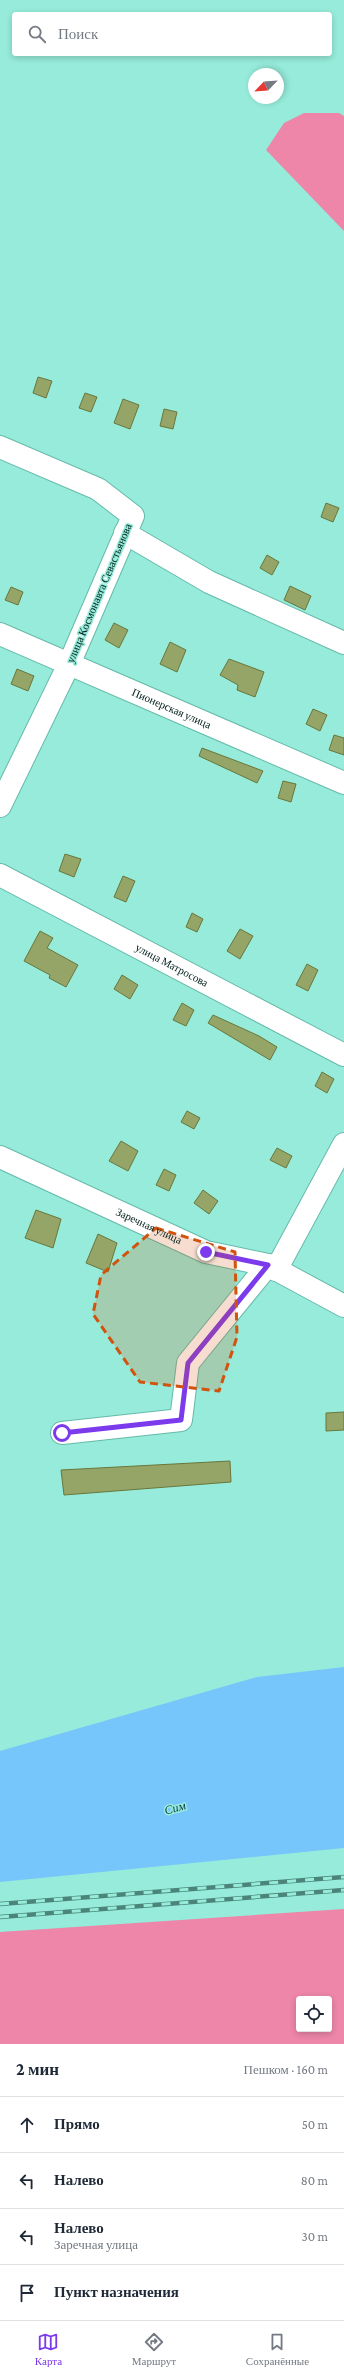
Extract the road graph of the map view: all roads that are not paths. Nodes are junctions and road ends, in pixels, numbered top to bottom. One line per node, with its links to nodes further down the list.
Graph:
1 (0, 447): 2 (street, улица Космонавта Севастьянова)
2 (125, 533): 4 (street); 5 (street, улица Космонавта Севастьянова)
3 (0, 634): 5 (street, Пионерская улица)
4 (344, 643)
5 (70, 662): 6 (street, Пионерская улица); 7 (street, улица Космонавта Севастьянова)
6 (344, 782)
7 (0, 806)
8 (0, 876): 9 (street, улица Матросова)
9 (344, 1055)
10 (344, 1144): 12 (street)
11 (0, 1157): 12 (street, Заречная улица)
12 (272, 1268): 13 (street, Заречная улица); 14 (street)
13 (344, 1306)
14 (62, 1433)

